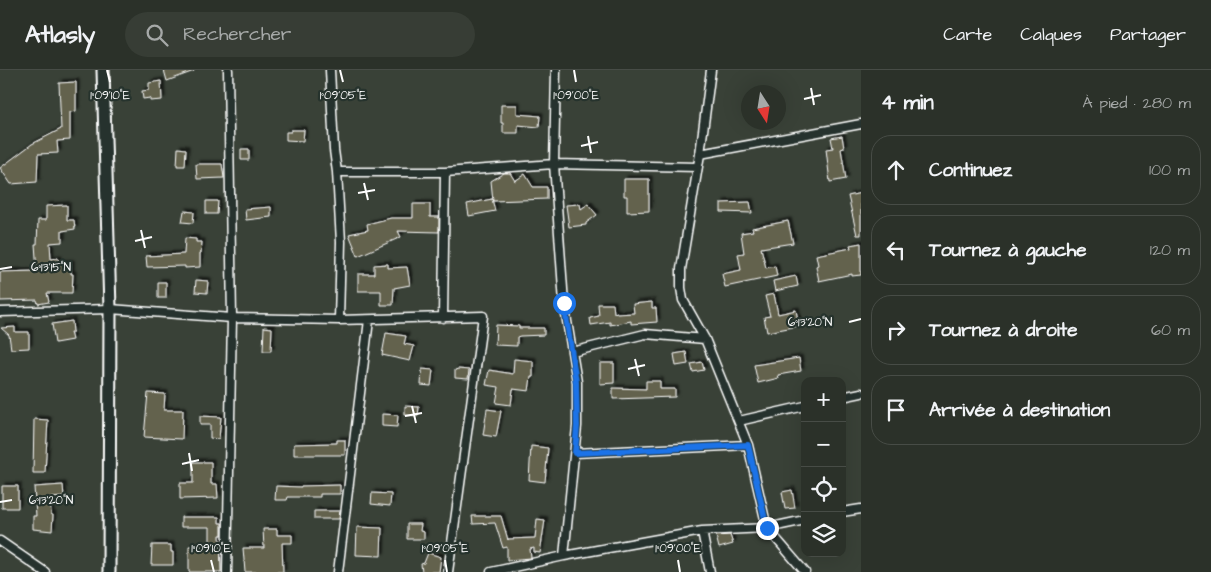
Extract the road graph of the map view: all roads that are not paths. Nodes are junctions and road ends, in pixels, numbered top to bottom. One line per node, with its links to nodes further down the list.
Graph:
1 (103, 70): 12 (street)
2 (228, 70): 14 (street)
3 (330, 70): 10 (street)
4 (556, 70): 8 (street)
5 (711, 70): 7 (street)
6 (861, 124): 7 (street)
7 (700, 154): 9 (street)
8 (554, 164): 9 (street); 11 (street); 19 (street)
9 (698, 166): 18 (street)
10 (337, 172): 11 (street); 16 (street)
11 (445, 172): 15 (street)
12 (110, 309): 13 (street); 14 (street); 34 (street)
13 (0, 312)
14 (232, 318): 16 (street); 35 (street)
15 (443, 318): 17 (street); 37 (street)
16 (339, 320): 17 (street)
17 (369, 320): 36 (street)
18 (705, 339): 19 (street); 23 (street)
19 (572, 352): 25 (street)
20 (861, 393): 21 (street)
21 (846, 396)
22 (801, 407): 23 (street)
23 (739, 421): 24 (street)
24 (748, 445): 25 (street); 29 (street)
25 (575, 453): 32 (street)
26 (861, 509): 27 (street)
27 (846, 511)
28 (801, 521): 29 (street)
29 (767, 528): 30 (street); 40 (street)
30 (702, 531): 32 (street); 39 (street)
31 (0, 541): 33 (street)
32 (564, 556): 38 (street)
33 (45, 572)
34 (109, 572)
35 (227, 572)
36 (338, 572)
37 (448, 572)
38 (491, 572)
39 (710, 572)
40 (805, 572)

